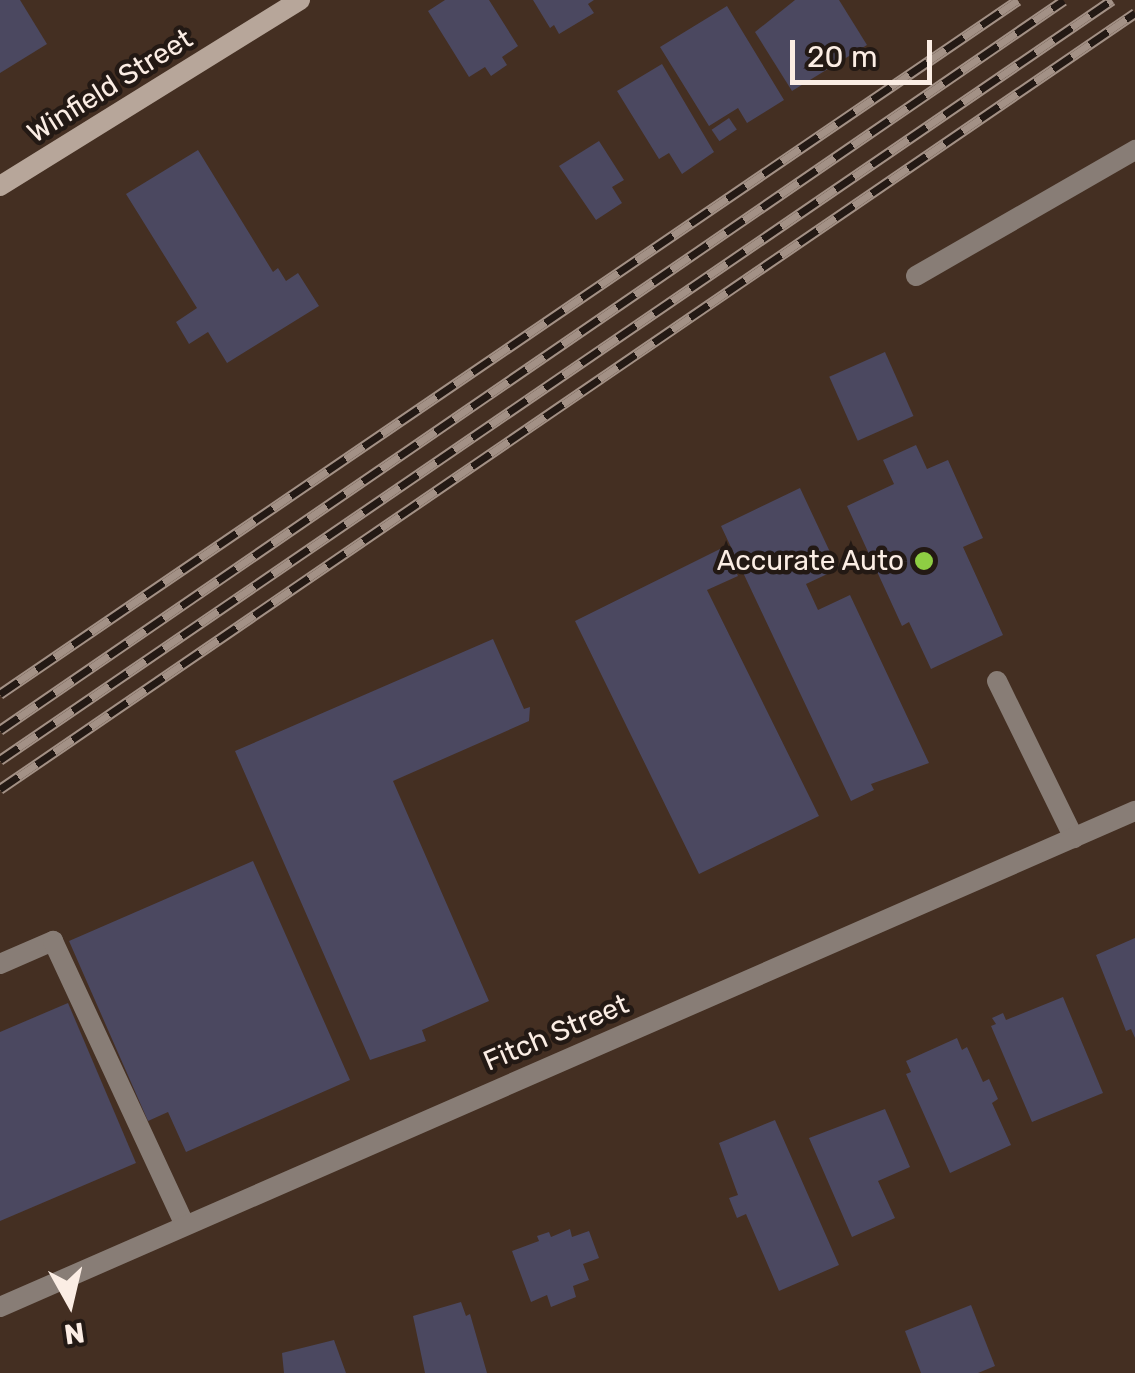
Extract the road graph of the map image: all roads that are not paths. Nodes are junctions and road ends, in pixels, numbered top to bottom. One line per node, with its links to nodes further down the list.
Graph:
1 (300, 0): 3 (main road, Winfield Street)
2 (1135, 150): 4 (street)
3 (0, 186)
4 (916, 276)
5 (997, 681): 7 (street)
6 (1135, 811): 7 (street, Fitch Street)
7 (1074, 838): 9 (street, Fitch Street)
8 (0, 964): 9 (street)
9 (185, 1225): 10 (street, Fitch Street)
10 (0, 1306)

